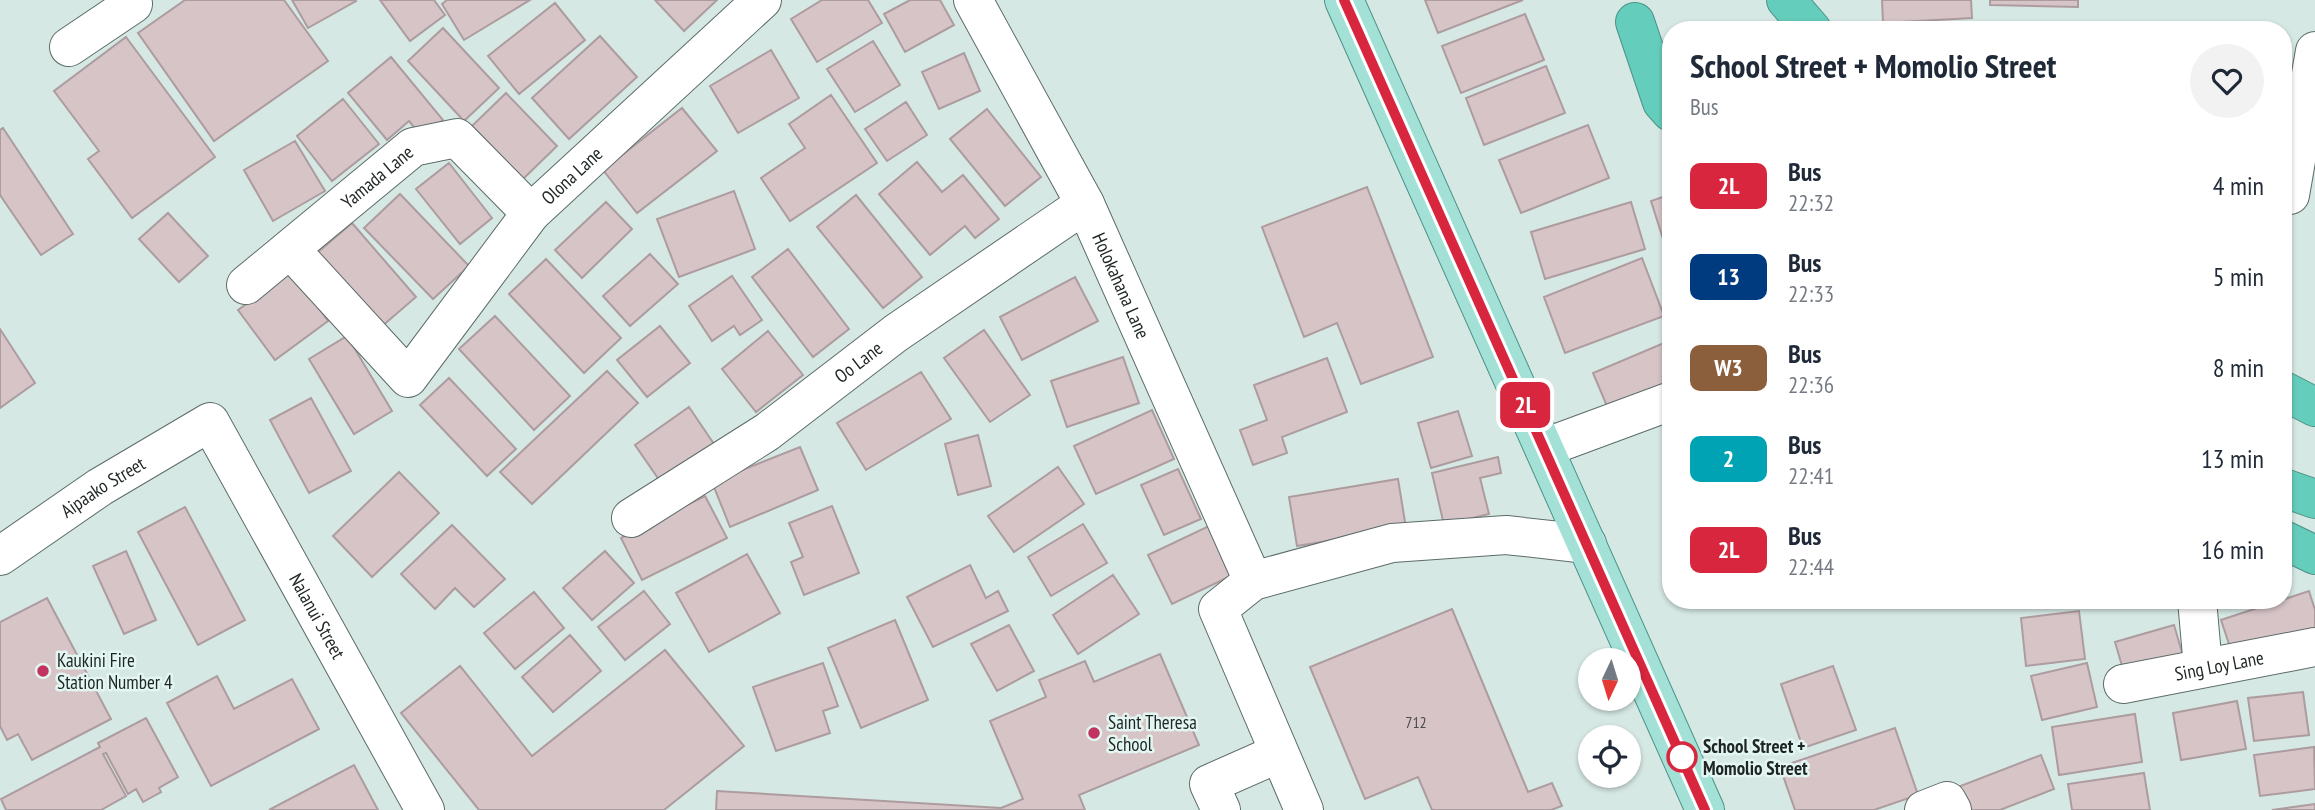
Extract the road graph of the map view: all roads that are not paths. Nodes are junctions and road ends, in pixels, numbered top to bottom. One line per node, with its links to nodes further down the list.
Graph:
1 (131, 0): 9 (street)
2 (762, 0): 14 (street, Olona Lane)
3 (973, 0): 13 (street, Holokahana Lane)
4 (1344, 0): 19 (main road)
5 (1786, 0): 7 (highway)
6 (1628, 11): 8 (highway); 11 (highway)
7 (1804, 21)
8 (1662, 45)
9 (69, 47)
10 (2315, 51): 12 (street)
11 (1662, 102)
12 (2292, 183)
13 (1084, 204): 22 (street, Oo Lane); 27 (street, Holokahana Lane)
14 (531, 213): 15 (street, Yamada Lane); 15 (street, Olona Lane)
15 (290, 248): 16 (street, Yamada Lane)
16 (246, 285)
17 (1662, 404): 19 (street)
18 (210, 422): 26 (street, Aipaako Street); 33 (street, Nalanui Street)
19 (1544, 448): 23 (main road)
20 (2292, 491): 21 (highway)
21 (2315, 499)
22 (631, 519)
23 (1587, 544): 27 (street); 36 (main road)
24 (2292, 544): 25 (highway)
25 (2315, 555)
26 (0, 556)
27 (1253, 581): 32 (street)
28 (2198, 609): 30 (street)
29 (2315, 647): 30 (street, Sing Loy Lane)
30 (2203, 667): 31 (street, Sing Loy Lane)
31 (2123, 684)
32 (1279, 753): 34 (street); 35 (street)
33 (425, 810)
34 (1221, 810)
35 (1304, 810)
36 (1705, 810)
37 (1924, 810): 38 (street)
38 (1952, 810)

